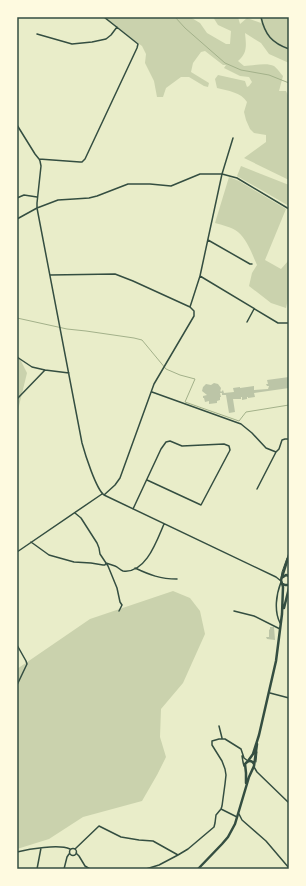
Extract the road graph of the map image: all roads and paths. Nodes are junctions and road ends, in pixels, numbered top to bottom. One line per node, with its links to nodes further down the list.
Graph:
1 (104, 17): 3 (street)
2 (261, 17): 5 (street)
3 (117, 27): 4 (street); 8 (street)
4 (37, 34)
5 (289, 49)
6 (17, 125): 8 (street)
7 (233, 138): 9 (street)
8 (39, 159): 10 (street)
9 (222, 174): 12 (street); 13 (street); 15 (street)
10 (37, 197): 11 (street); 12 (street)
11 (17, 198)
12 (37, 208): 14 (street); 17 (street)
13 (289, 209)
14 (17, 219)
15 (208, 240): 16 (street); 18 (street)
16 (252, 264)
17 (50, 274): 19 (street); 25 (street)
18 (200, 276): 19 (street); 20 (street)
19 (190, 308): 26 (street)
20 (254, 309): 21 (street); 22 (street)
21 (247, 322)
22 (289, 323)
23 (17, 357): 24 (street)
24 (45, 370): 25 (street); 27 (street)
25 (69, 373): 32 (street)
26 (152, 392): 29 (street); 33 (street)
27 (17, 399)
28 (289, 439): 29 (street)
29 (276, 452): 31 (street)
30 (147, 480): 30 (street); 34 (street)
31 (257, 489)
32 (102, 494): 33 (street); 35 (street)
33 (104, 495): 34 (street)
34 (133, 509): 36 (street)
35 (75, 513): 37 (street); 40 (street)
36 (164, 524): 41 (street); 43 (street)
37 (31, 542): 38 (street); 40 (street)
38 (17, 552)
39 (289, 555): 45 (main road)
40 (106, 563): 41 (street); 47 (street)
41 (135, 568): 44 (street)
42 (289, 576): 45 (main road)
43 (276, 577): 45 (street); 45 (street)
44 (177, 579)
45 (282, 579): 46 (main road); 49 (main road); 50 (street)
46 (289, 586): 49 (main road)
47 (118, 611)
48 (234, 611): 51 (street)
49 (282, 614): 50 (main road)
50 (281, 625): 51 (main road)
51 (280, 629): 54 (main road)
52 (17, 645): 53 (street)
53 (17, 684)
54 (269, 692): 55 (street); 57 (main road)
55 (289, 698)
56 (218, 726): 58 (street)
57 (258, 735): 60 (main road); 62 (main road)
58 (222, 738): 59 (street); 66 (street)
59 (242, 754): 60 (street); 61 (street)
60 (248, 761): 61 (main road); 62 (main road)
61 (246, 768): 62 (main road); 64 (main road)
62 (252, 768): 63 (street); 63 (street); 64 (main road)
63 (257, 772): 65 (street)
64 (245, 790): 67 (main road)
65 (289, 803)
66 (221, 809): 68 (street); 76 (street)
67 (239, 813): 68 (main road); 69 (street)
68 (237, 819): 69 (street); 82 (main road)
69 (242, 820): 77 (street)
70 (41, 848): 71 (street); 73 (street); 78 (street)
71 (70, 849): 72 (street); 74 (street)
72 (75, 849): 75 (street); 76 (street)
73 (17, 852)
74 (69, 853): 75 (street); 79 (street)
75 (76, 853): 80 (street)
76 (178, 855): 81 (street)
77 (289, 868)
78 (37, 869)
79 (64, 869)
80 (90, 869)
81 (146, 869)
82 (198, 869)

